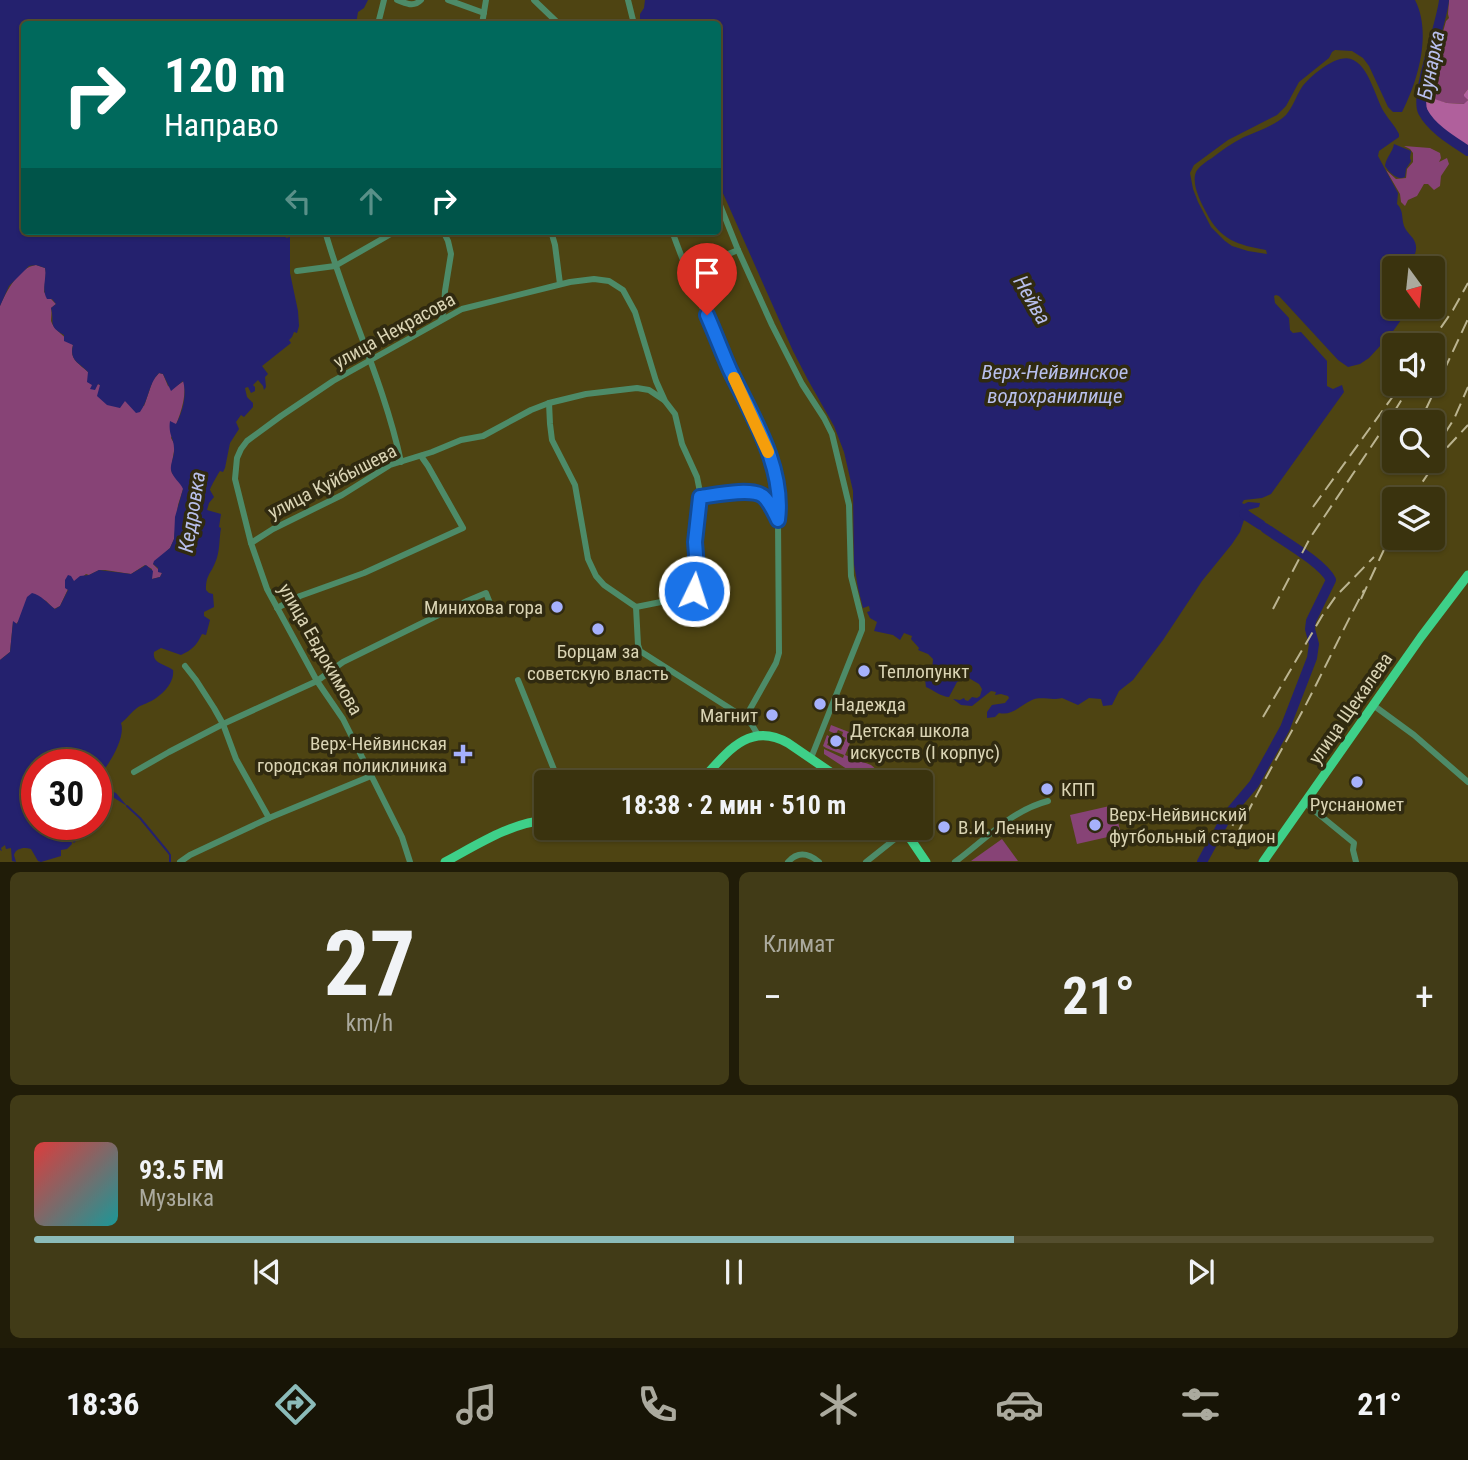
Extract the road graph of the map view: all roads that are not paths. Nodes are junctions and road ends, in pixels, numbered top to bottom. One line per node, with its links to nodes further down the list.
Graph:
1 (384, 0): 9 (street)
2 (397, 0): 3 (street)
3 (421, 0)
4 (448, 0): 8 (street)
5 (486, 0): 8 (street)
6 (534, 0): 11 (street)
7 (628, 0): 12 (street)
8 (484, 13): 10 (street)
9 (379, 21)
10 (483, 21)
11 (556, 21)
12 (633, 21)
13 (721, 208): 19 (street)
14 (326, 235): 20 (street)
15 (389, 235): 20 (street)
16 (445, 235): 24 (street)
17 (552, 235): 23 (street)
18 (674, 235): 22 (street)
19 (738, 250): 22 (street); 45 (street)
20 (335, 266): 21 (street); 25 (street)
21 (297, 271)
22 (688, 271): 32 (street)
23 (560, 284): 24 (street, улица Некрасова); 26 (street, улица Некрасова)
24 (441, 320): 25 (street, улица Некрасова)
25 (371, 360): 28 (street, улица Некрасова); 30 (street)
26 (666, 401): 27 (street, улица Куйбышева); 31 (street)
27 (549, 403): 29 (street, улица Куйбышева); 35 (street)
28 (244, 445): 33 (street, улица Евдокимова)
29 (421, 456): 30 (street, улица Куйбышева); 36 (street)
30 (401, 462): 33 (street, улица Куйбышева)
31 (700, 497): 32 (street); 35 (street)
32 (778, 520): 42 (street)
33 (251, 543): 36 (street, улица Евдокимова)
34 (1468, 575): 41 (main road, улица Щекалева)
35 (636, 607): 42 (street)
36 (277, 608): 40 (street, улица Евдокимова)
37 (494, 613): 40 (street)
38 (185, 666): 43 (street)
39 (518, 680): 46 (street)
40 (317, 681): 43 (street); 50 (street, улица Евдокимова)
41 (1373, 705): 51 (street); 53 (main road, улица Щекалева)
42 (746, 718): 44 (street)
43 (223, 724): 49 (street); 54 (street)
44 (758, 735): 45 (main road); 47 (main road)
45 (811, 758): 48 (main road)
46 (554, 770)
47 (712, 770)
48 (828, 770)
49 (134, 772)
50 (372, 776): 54 (street); 59 (street, улица Евдокимова)
51 (1468, 782)
52 (1048, 801): 65 (street)
53 (1305, 803): 66 (main road, улица Щекалева); 67 (street)
54 (269, 818): 58 (street)
55 (534, 822): 60 (main road)
56 (891, 840): 63 (street)
57 (911, 840): 64 (main road)
58 (180, 862)
59 (410, 862)
60 (445, 862)
61 (788, 862): 62 (street)
62 (818, 862)
63 (866, 862)
64 (926, 862)
65 (955, 862)
66 (1263, 862)
67 (1356, 862)

